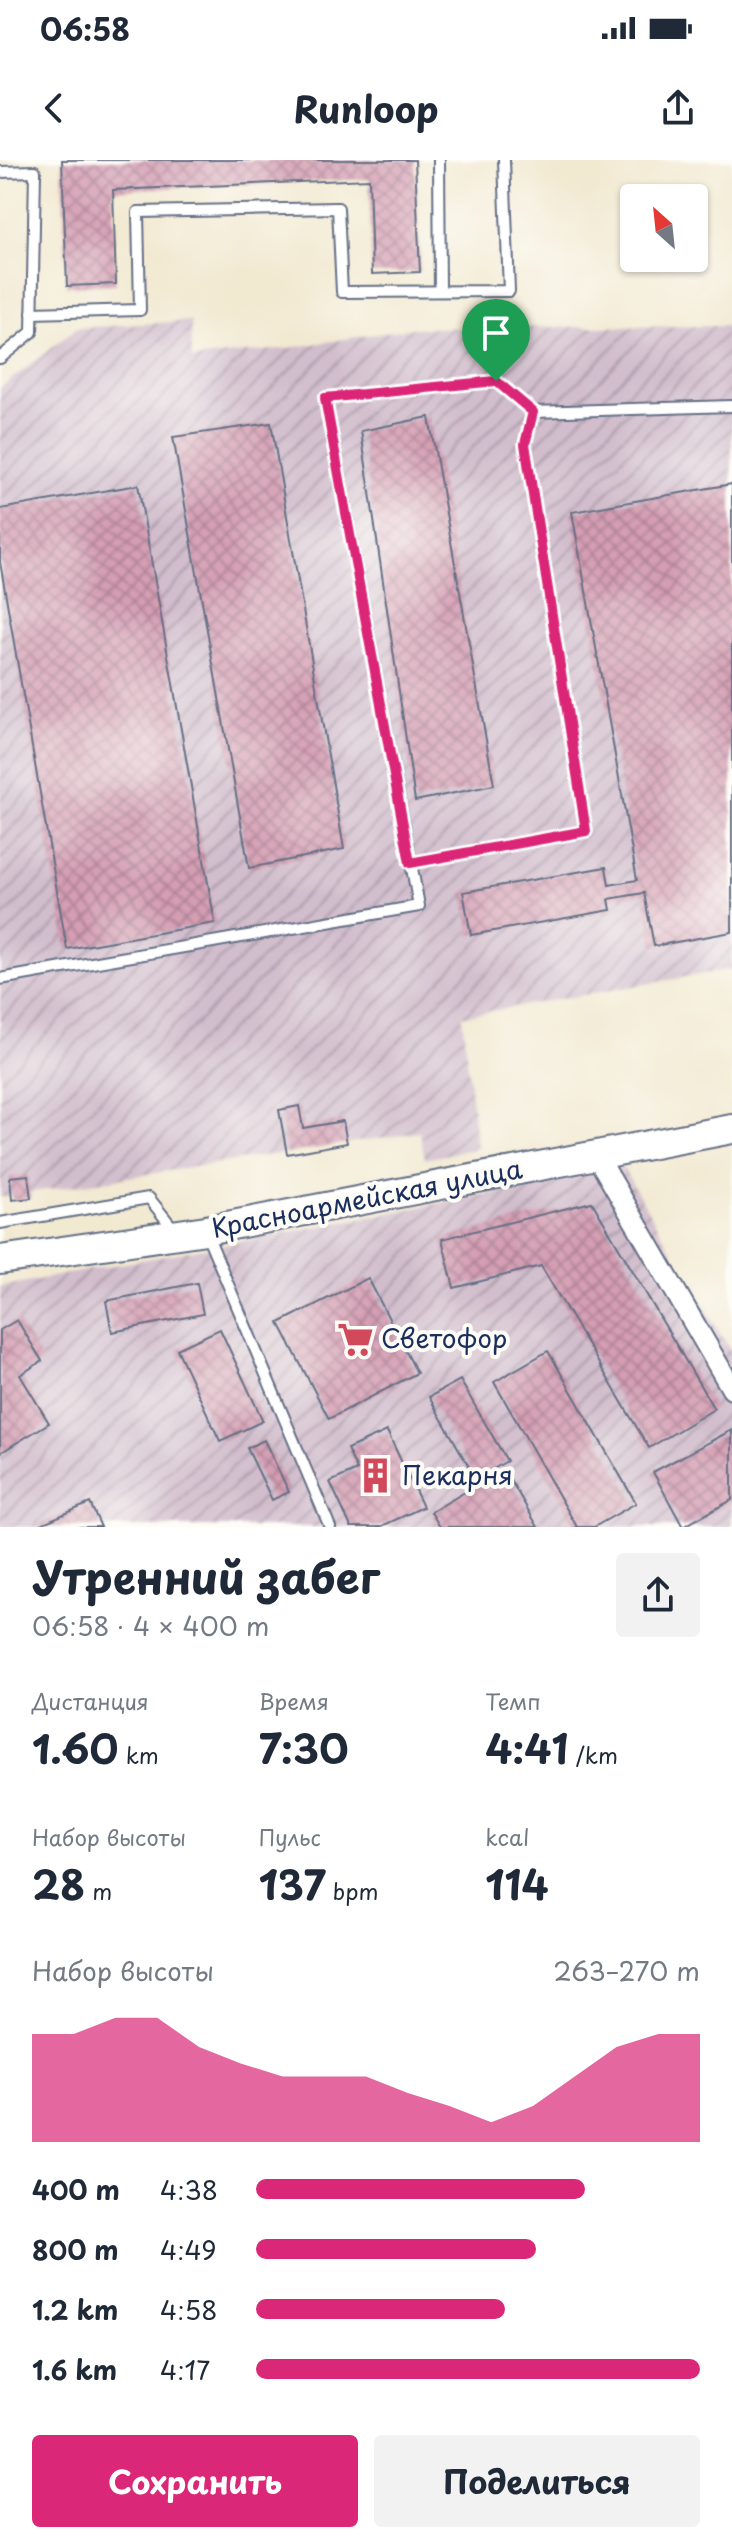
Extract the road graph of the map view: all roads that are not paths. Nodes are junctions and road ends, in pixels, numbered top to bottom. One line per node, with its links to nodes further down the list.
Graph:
1 (439, 160): 5 (lane)
2 (504, 160): 5 (lane)
3 (35, 166): 4 (lane); 6 (lane)
4 (0, 172)
5 (440, 291): 6 (lane)
6 (32, 313): 7 (lane)
7 (0, 358)
8 (732, 406): 9 (lane)
9 (533, 412): 10 (lane); 10 (lane)
10 (410, 863): 11 (lane)
11 (0, 979)
12 (732, 1129): 13 (street, Красноармейская улица)
13 (597, 1156): 15 (street, Красноармейская улица); 18 (street)
14 (0, 1223): 16 (lane)
15 (206, 1230): 16 (street, Красноармейская улица); 19 (lane)
16 (177, 1234): 17 (street, Красноармейская улица)
17 (0, 1260)
18 (732, 1389)
19 (330, 1527)

